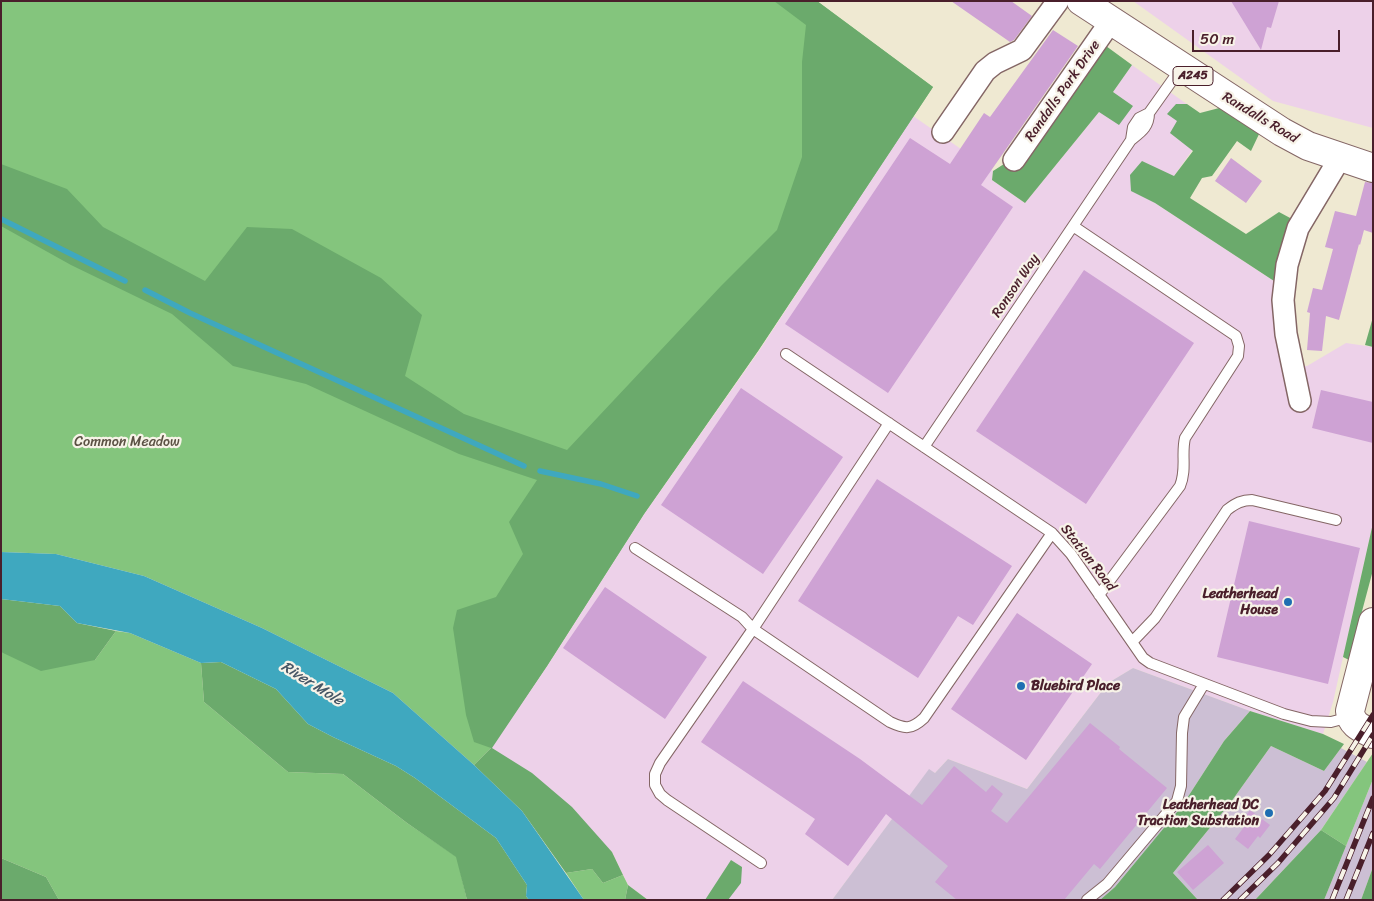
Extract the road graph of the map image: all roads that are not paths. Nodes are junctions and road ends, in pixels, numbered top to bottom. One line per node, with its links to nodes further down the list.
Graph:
1 (1058, 1): 5 (street)
2 (1081, 1): 3 (main road, Randalls Road / A245)
3 (1111, 21): 4 (main road, Randalls Road / A245); 7 (street, Randalls Park Drive)
4 (1181, 68): 6 (main road, Randalls Road / A245); 9 (lane, Ronson Way)
5 (943, 132)
6 (1340, 158): 8 (main road, Randalls Road / A245); 11 (street)
7 (1014, 160)
8 (1373, 168)
9 (1073, 226): 13 (lane, Ronson Way); 17 (lane)
10 (786, 354): 12 (lane, Station Road)
11 (1300, 401)
12 (888, 423): 13 (lane, Station Road); 19 (lane)
13 (924, 447): 15 (lane, Station Road)
14 (1336, 520): 20 (lane)
15 (1052, 532): 17 (lane, Station Road); 19 (lane)
16 (635, 548): 19 (lane)
17 (1099, 595): 20 (lane, Station Road)
18 (1373, 622): 22 (main road)
19 (753, 629): 24 (lane)
20 (1133, 642): 21 (lane, Station Road)
21 (1204, 684): 22 (lane, Station Road); 25 (lane)
22 (1350, 717): 23 (main road)
23 (1373, 734)
24 (761, 863)
25 (1087, 900)

